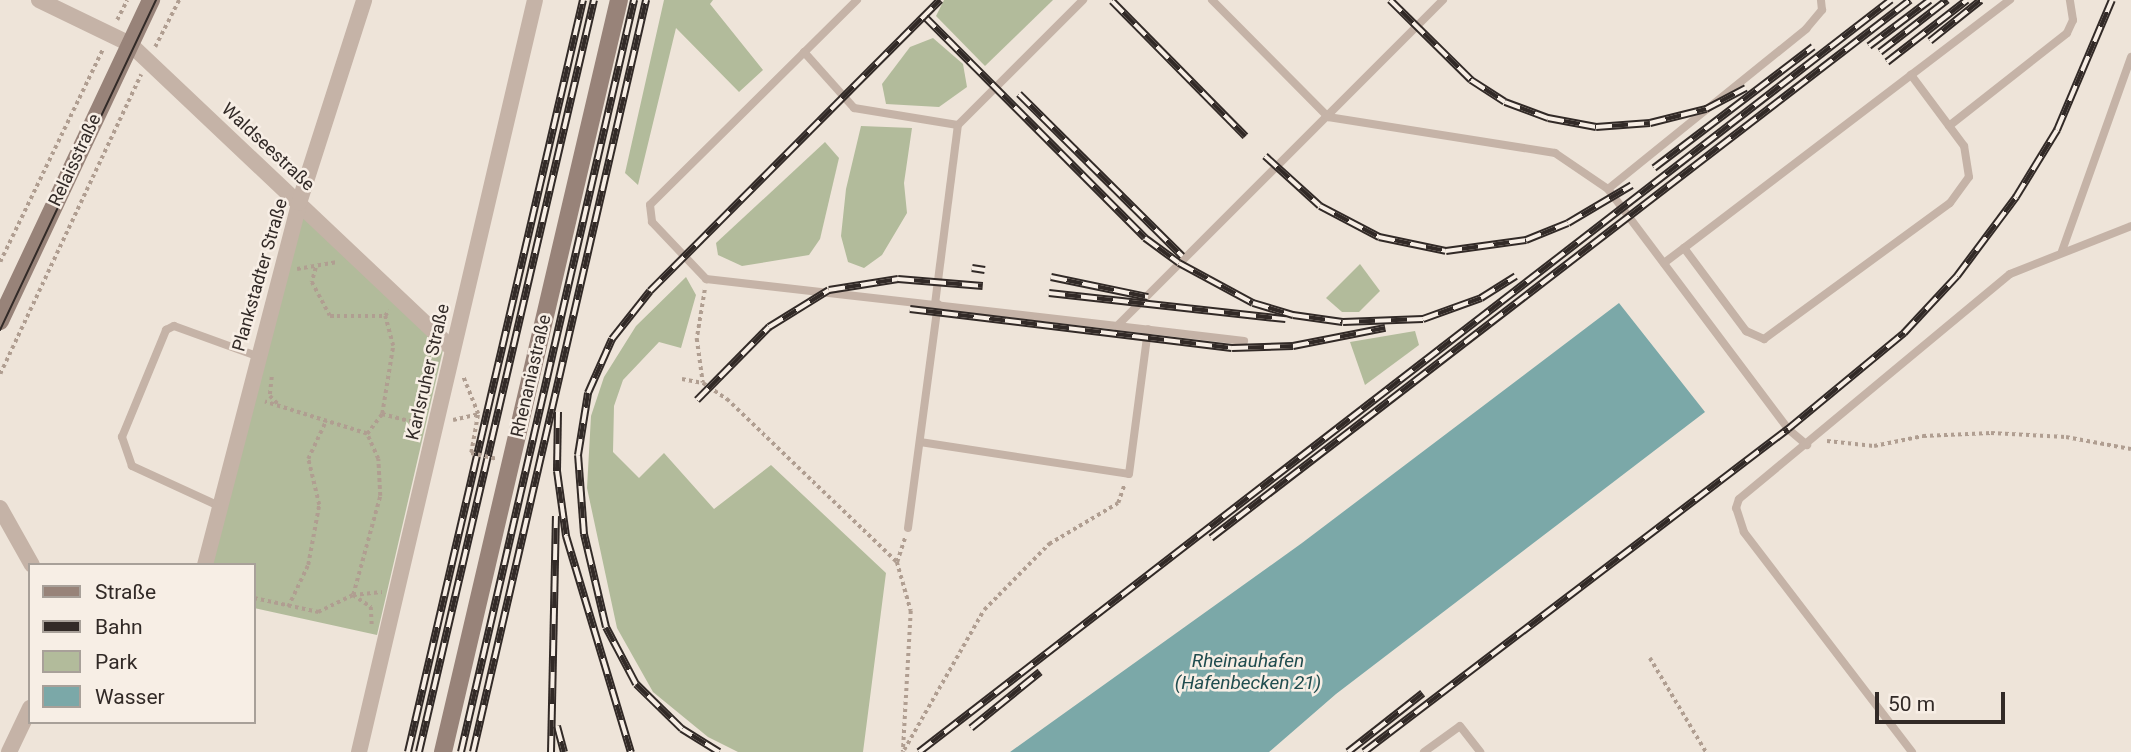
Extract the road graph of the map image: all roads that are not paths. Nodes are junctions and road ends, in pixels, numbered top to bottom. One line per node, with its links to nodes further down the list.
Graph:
1 (38, 0): 13 (street, Waldseestraße)
2 (151, 0): 13 (street, Relaisstraße)
3 (364, 0): 21 (street, Plankstadter Straße)
4 (535, 0): 31 (street, Karlsruher Straße)
5 (619, 0): 43 (street, Rhenaniastraße)
6 (857, 0): 14 (lane)
7 (1083, 0): 18 (lane)
8 (1212, 0): 17 (lane)
9 (1443, 0): 17 (lane)
10 (1821, 0): 20 (lane)
11 (2010, 0): 16 (lane)
12 (2070, 0): 19 (lane)
13 (130, 44): 21 (street, Waldseestraße); 27 (street, Relaisstraße)
14 (804, 52): 18 (lane); 26 (lane)
15 (2131, 57): 24 (lane)
16 (1911, 75): 19 (lane); 23 (lane)
17 (1328, 117): 20 (lane); 28 (lane)
18 (958, 125): 26 (lane)
19 (1949, 126): 23 (lane)
20 (1608, 189): 25 (lane)
21 (299, 203): 31 (street, Waldseestraße); 32 (street, Plankstadter Straße)
22 (2131, 226): 24 (lane)
23 (1684, 248): 25 (lane)
24 (2062, 251): 34 (lane)
25 (1664, 263): 34 (lane)
26 (936, 304): 28 (lane); 33 (lane)
27 (0, 321)
28 (1116, 326): 29 (lane)
29 (1148, 329): 30 (lane); 33 (lane)
30 (1244, 341)
31 (452, 349): 42 (street, Karlsruher Straße)
32 (257, 356): 35 (street, Plankstadter Straße); 35 (lane)
33 (920, 442): 37 (lane)
34 (1810, 442): 46 (lane)
35 (219, 506): 39 (street, Plankstadter Straße)
36 (0, 509): 38 (street)
37 (908, 528)
38 (31, 563)
39 (205, 563)
40 (28, 712): 41 (street)
41 (9, 752)
42 (359, 752)
43 (443, 752)
44 (1424, 752): 45 (lane)
45 (1480, 752)
46 (1912, 752)

